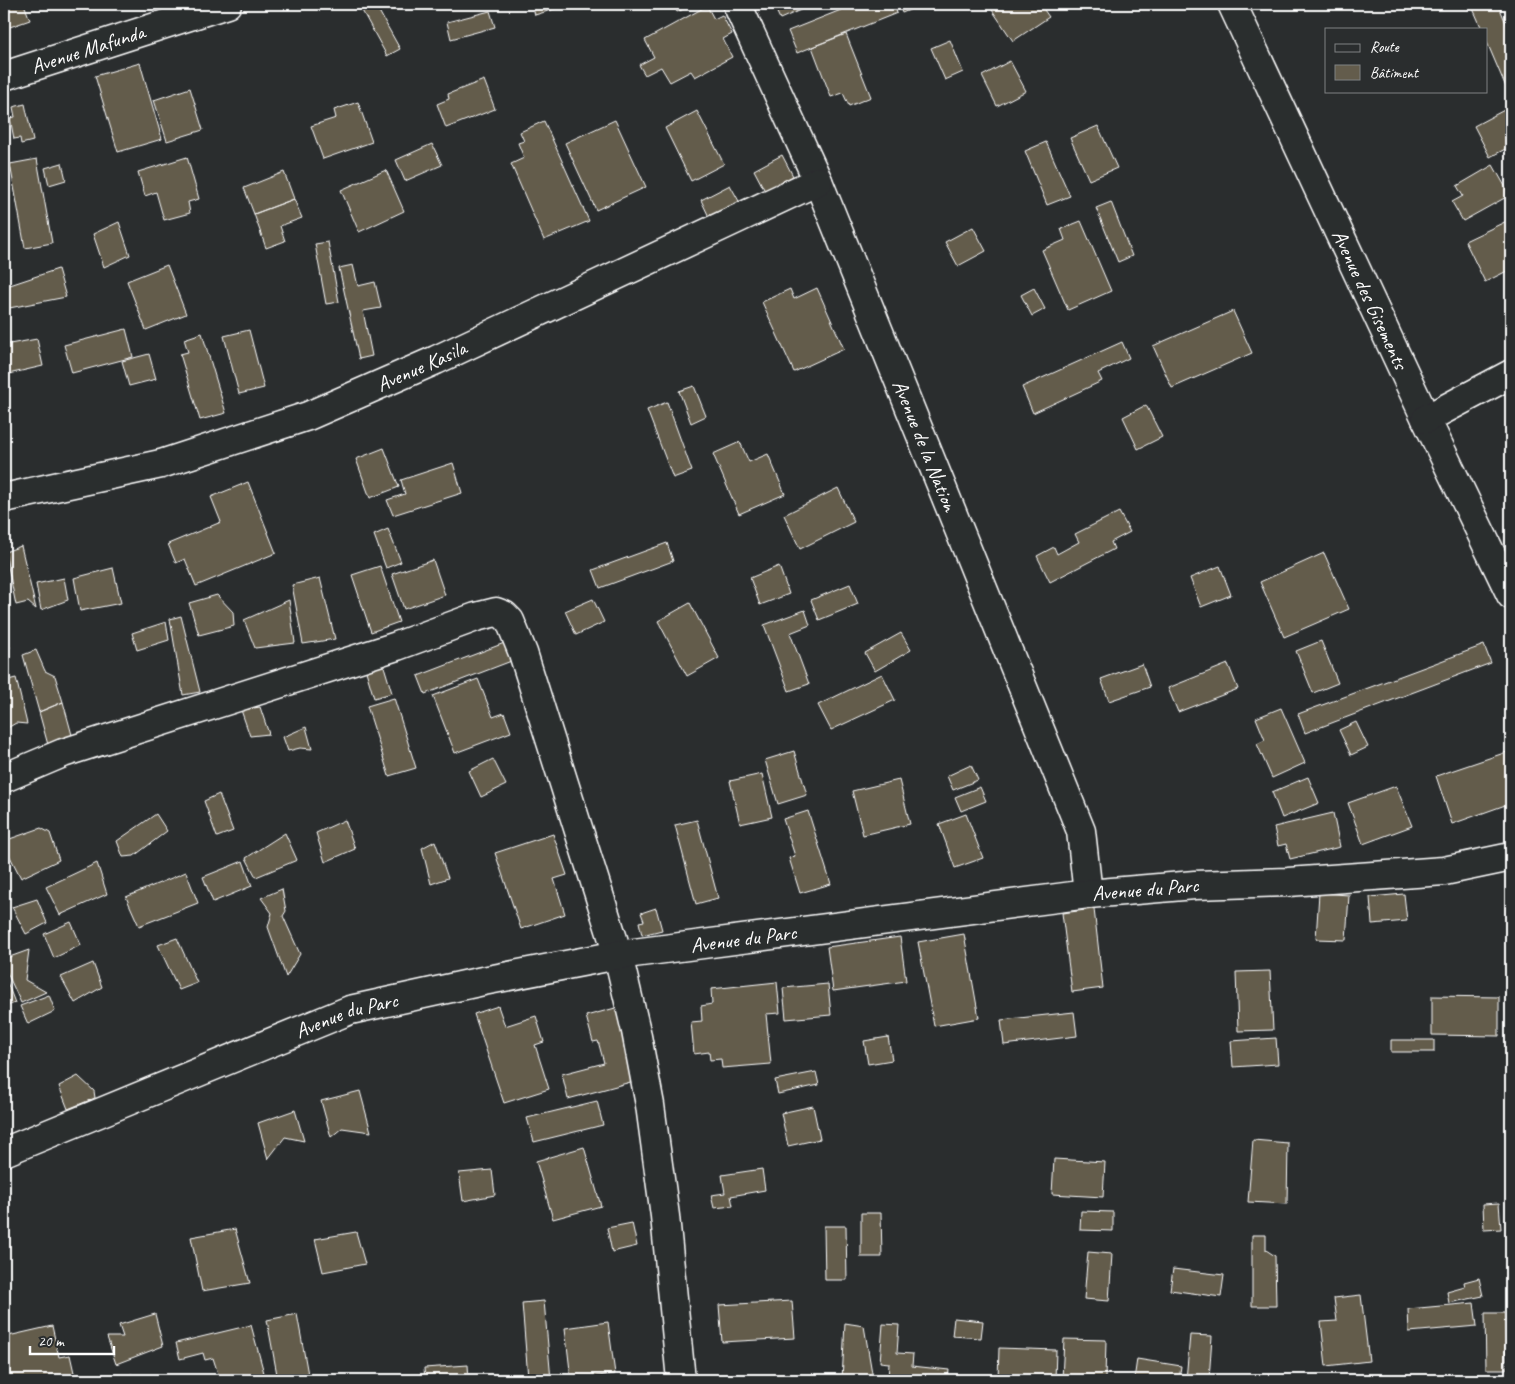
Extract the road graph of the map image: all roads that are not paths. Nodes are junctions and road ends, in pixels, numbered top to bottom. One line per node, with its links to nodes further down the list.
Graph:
1 (227, 4): 4 (street, Avenue Mafunda)
2 (737, 4): 5 (street, Avenue de la Nation)
3 (1232, 4): 7 (street, Avenue des Gisements)
4 (4, 76)
5 (818, 181): 8 (street, Avenue Kasila); 12 (street, Avenue de la Nation)
6 (1511, 374): 7 (street)
7 (1426, 419): 9 (street, Avenue des Gisements)
8 (4, 498)
9 (1511, 595)
10 (4, 778): 13 (street)
11 (1511, 857): 12 (street, Avenue du Parc)
12 (1088, 894): 13 (street, Avenue du Parc)
13 (618, 955): 14 (street, Avenue du Parc); 15 (street)
14 (4, 1152)
15 (681, 1380)

